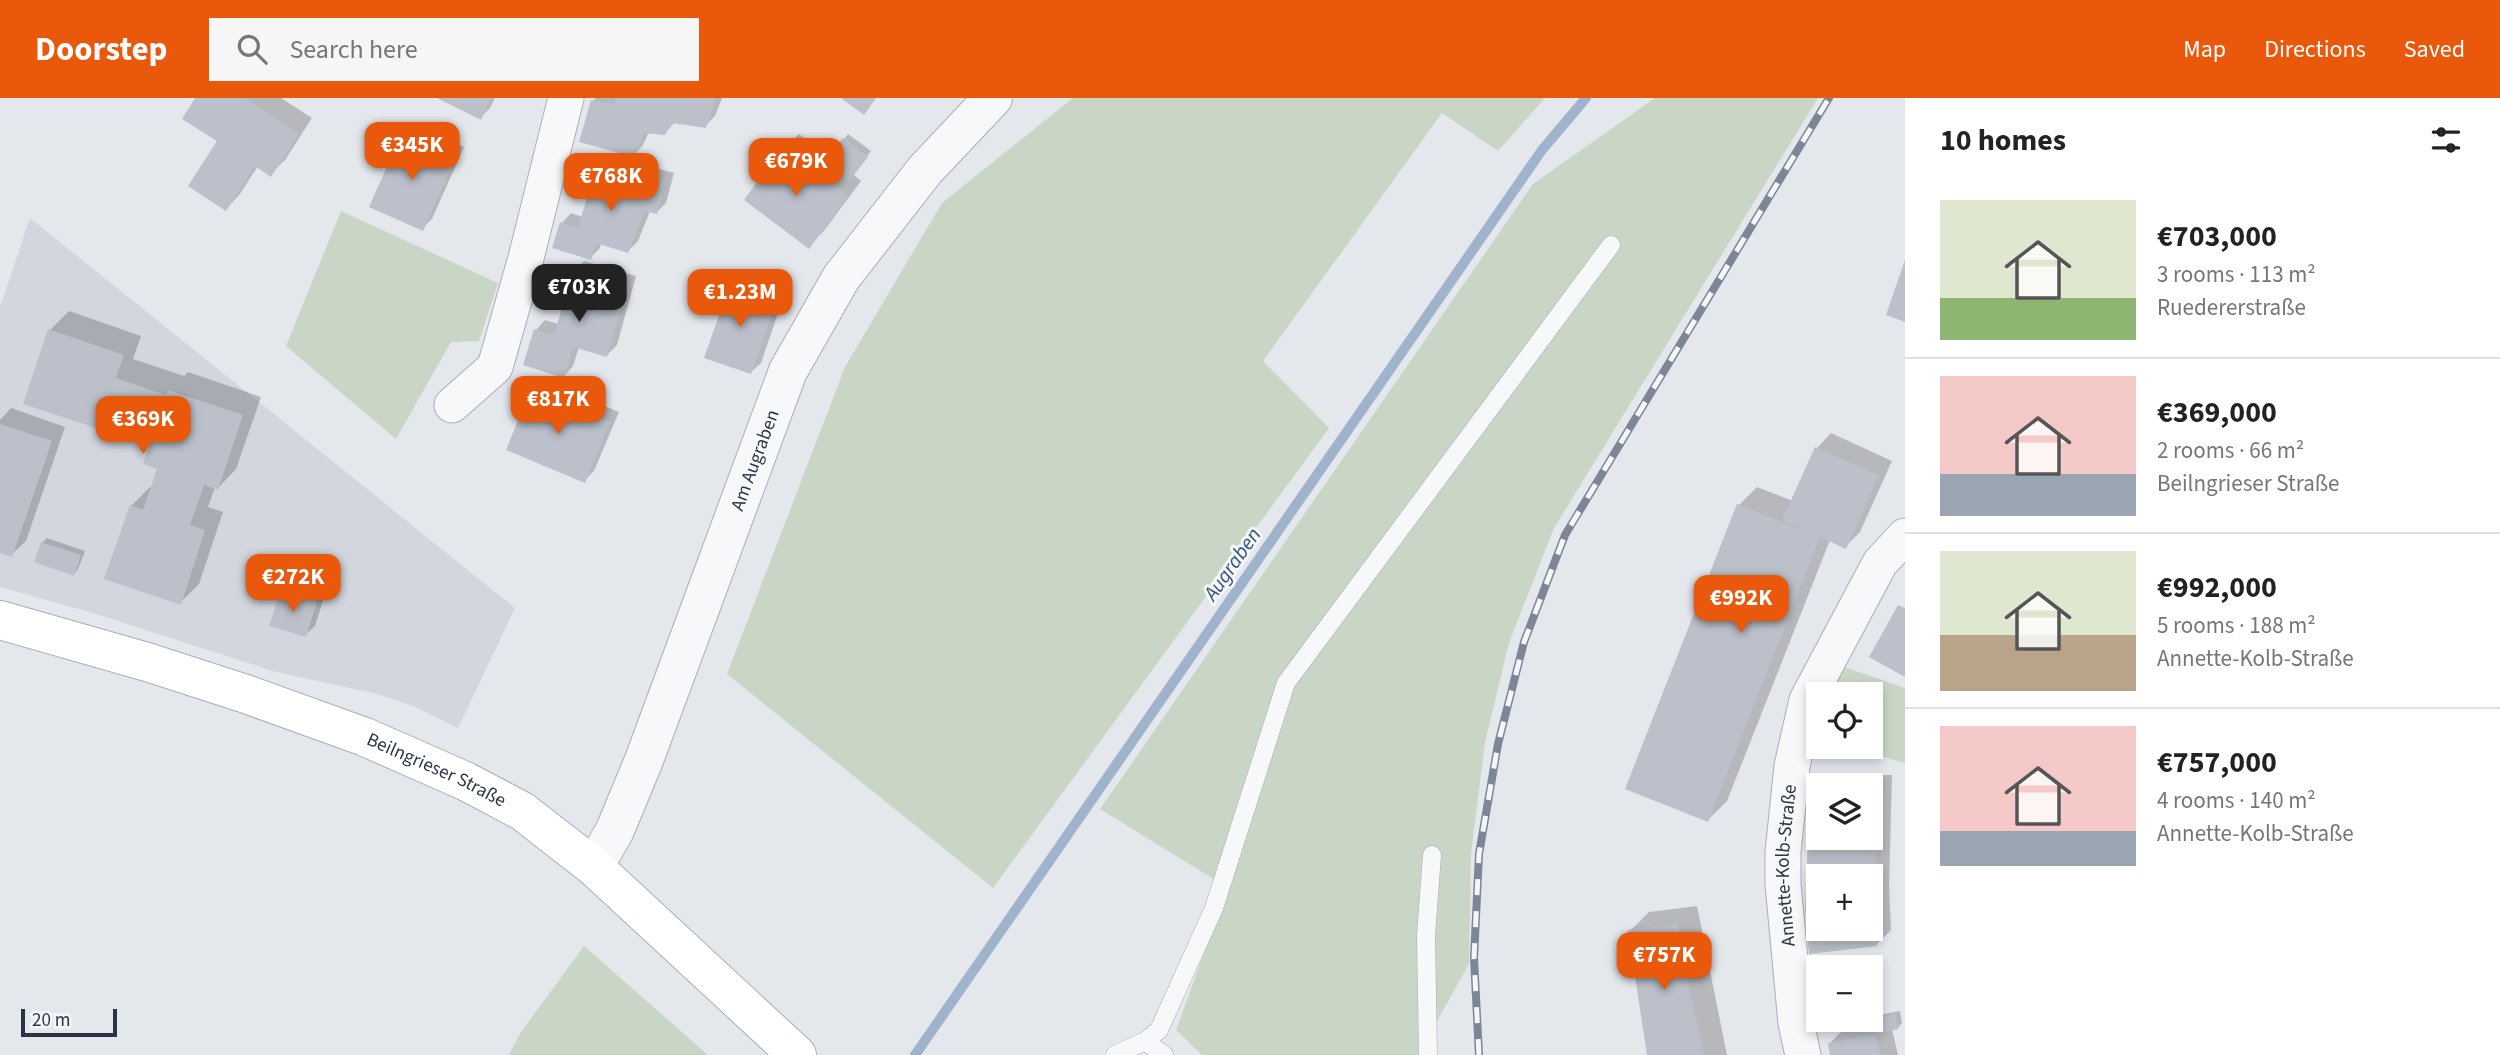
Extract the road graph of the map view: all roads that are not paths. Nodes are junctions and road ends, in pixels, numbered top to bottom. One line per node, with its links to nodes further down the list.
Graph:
1 (566, 98): 4 (street)
2 (993, 98): 8 (street, Am Augraben)
3 (1611, 245): 9 (lane)
4 (452, 405)
5 (1905, 536): 14 (street, Annette-Kolb-Straße)
6 (0, 620): 8 (main road, Beilngrieser Straße)
7 (1432, 855): 13 (lane)
8 (594, 867): 10 (main road, Beilngrieser Straße)
9 (1145, 1041): 11 (lane); 12 (lane)
10 (797, 1055)
11 (1115, 1055)
12 (1164, 1055)
13 (1428, 1055)
14 (1803, 1055)

